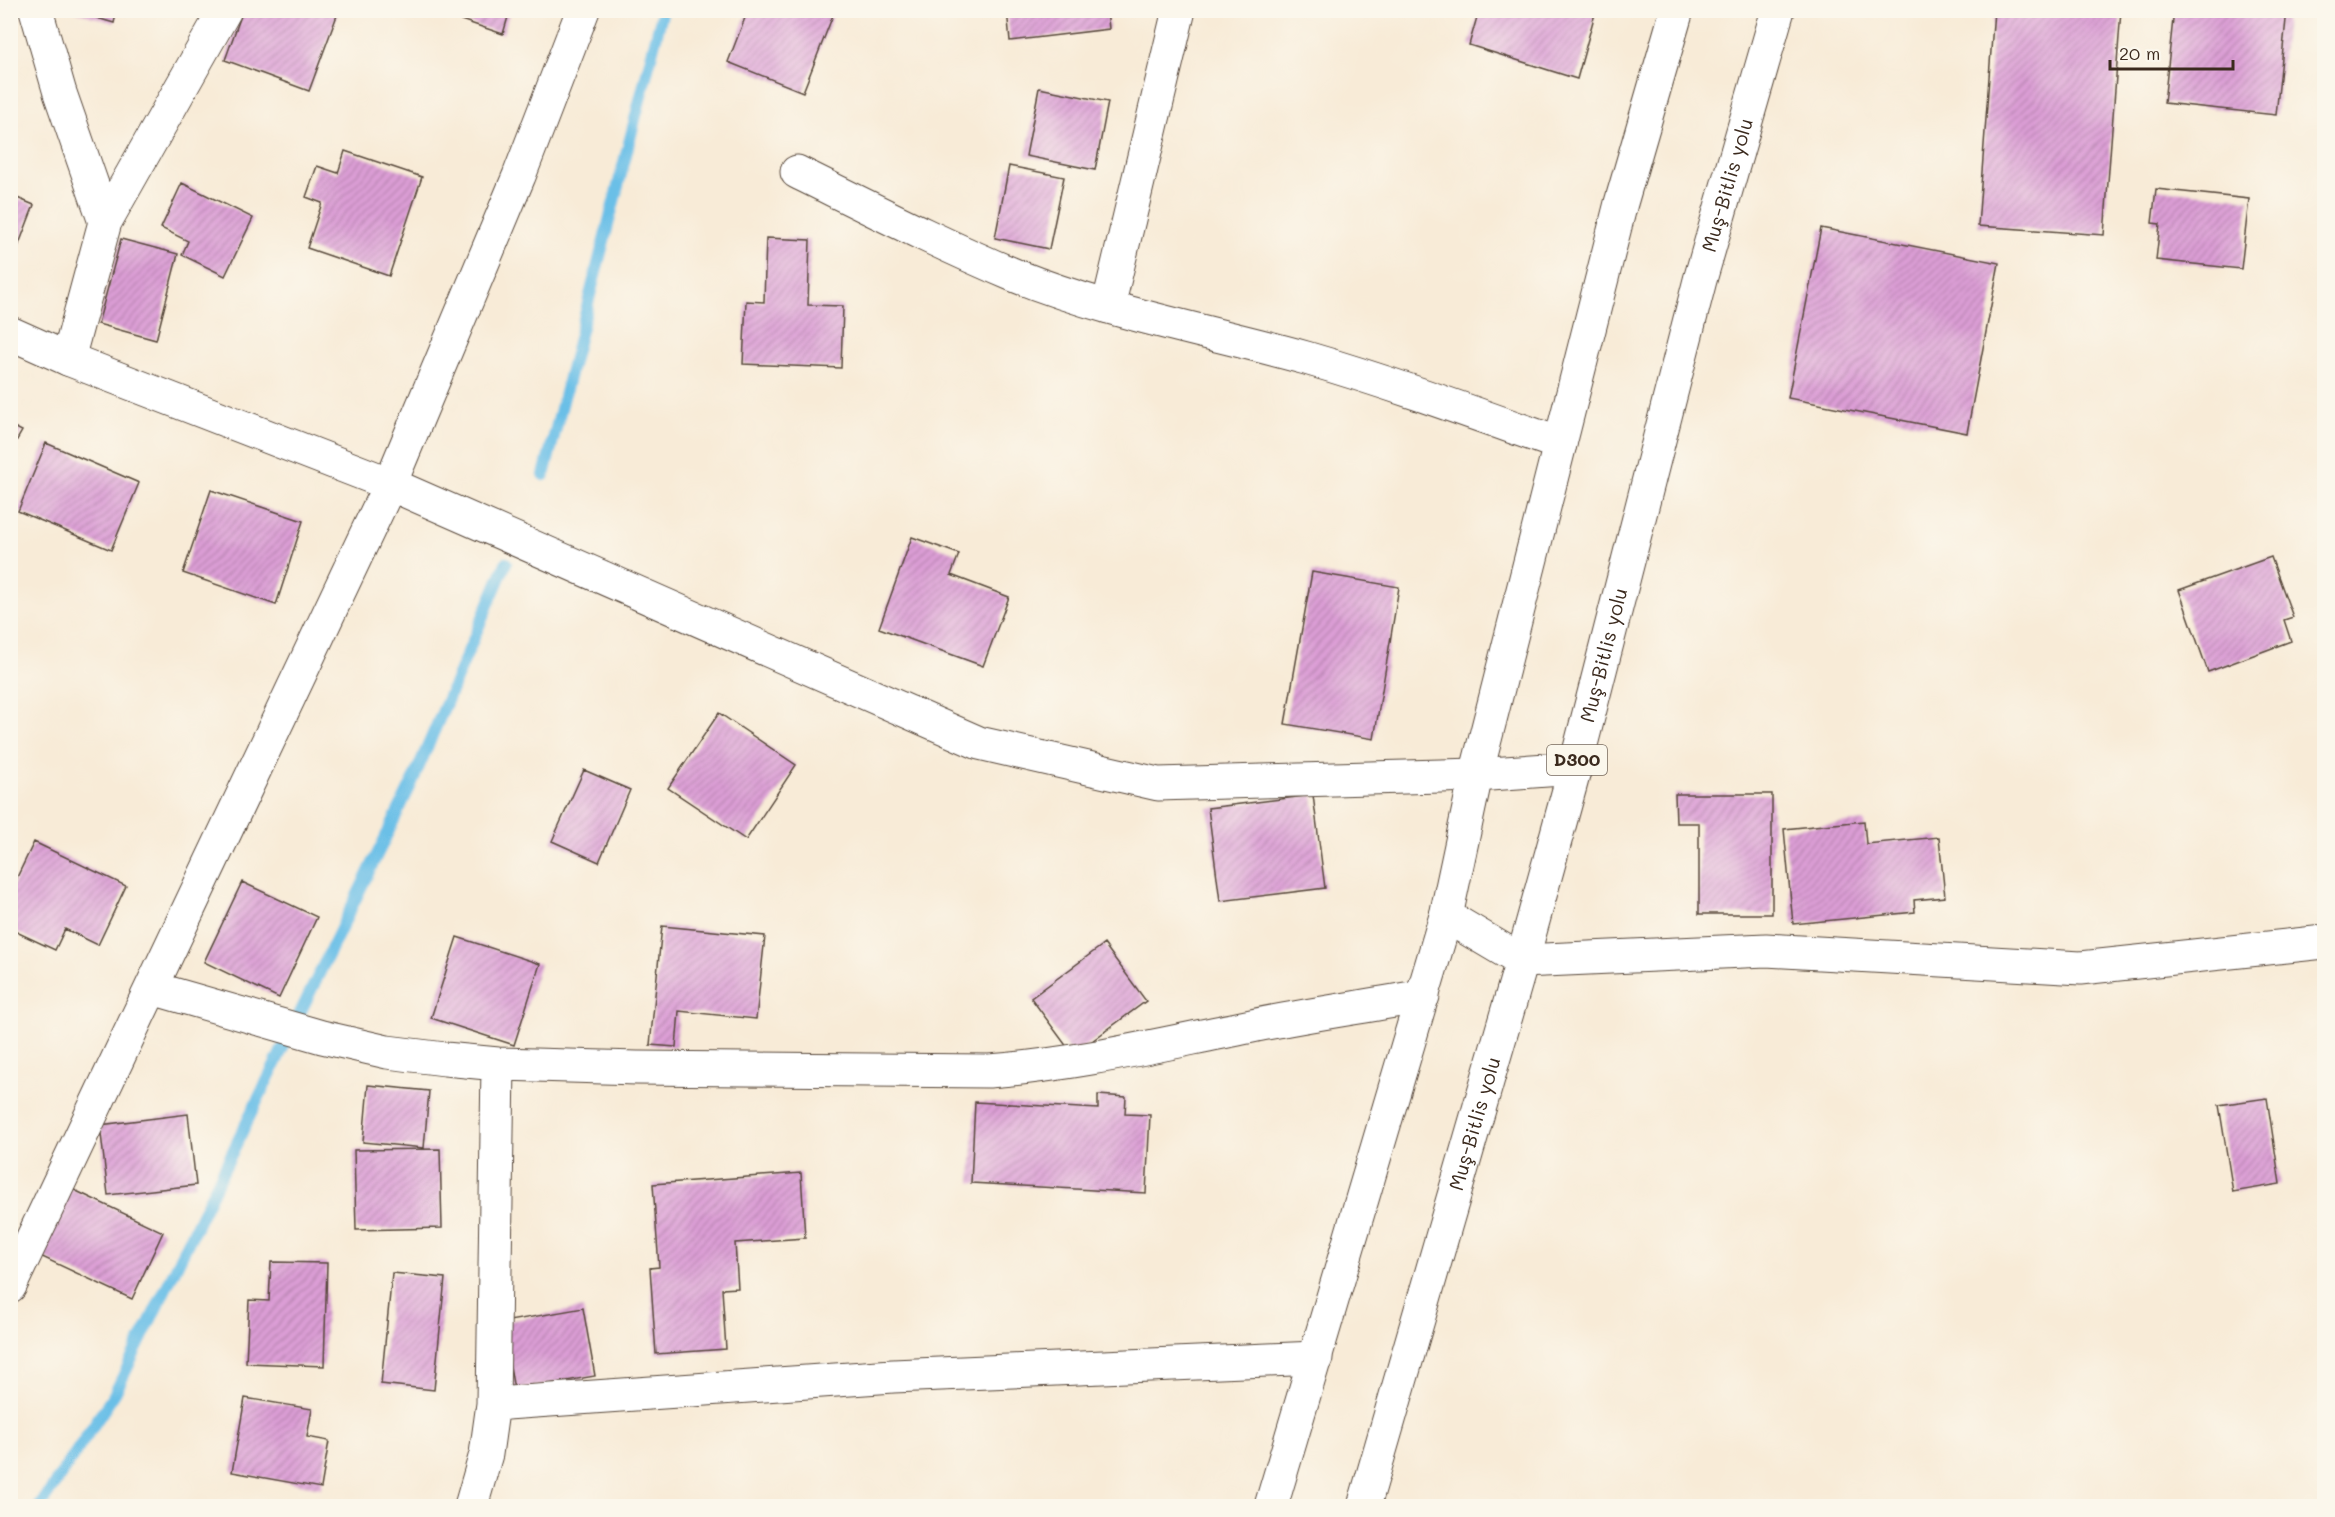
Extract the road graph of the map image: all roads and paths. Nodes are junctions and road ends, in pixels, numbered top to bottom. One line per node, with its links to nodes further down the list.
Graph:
1 (36, 10): 8 (main road)
2 (225, 10): 8 (main road)
3 (583, 10): 13 (main road)
4 (1179, 10): 9 (main road)
5 (1677, 10): 12 (main road)
6 (1778, 10): 14 (main road, Muş-Bitlis yolu / D300)
7 (797, 172): 9 (main road)
8 (105, 222): 11 (main road)
9 (1108, 307): 12 (main road)
10 (10, 333): 11 (main road)
11 (68, 359): 13 (main road)
12 (1560, 444): 15 (main road)
13 (390, 484): 15 (main road); 19 (main road)
14 (1575, 768): 15 (main road); 18 (main road, Muş-Bitlis yolu / D300)
15 (1476, 775): 16 (main road)
16 (1446, 916): 18 (main road); 20 (main road)
17 (2325, 942): 18 (main road)
18 (1522, 961): 27 (main road, Muş-Bitlis yolu / D300)
19 (152, 988): 21 (main road); 22 (main road)
20 (1423, 996): 21 (main road); 23 (main road)
21 (498, 1064): 24 (main road)
22 (10, 1286)
23 (1316, 1358): 24 (main road); 26 (main road)
24 (493, 1404): 25 (main road)
25 (471, 1506)
26 (1271, 1506)
27 (1364, 1506)

